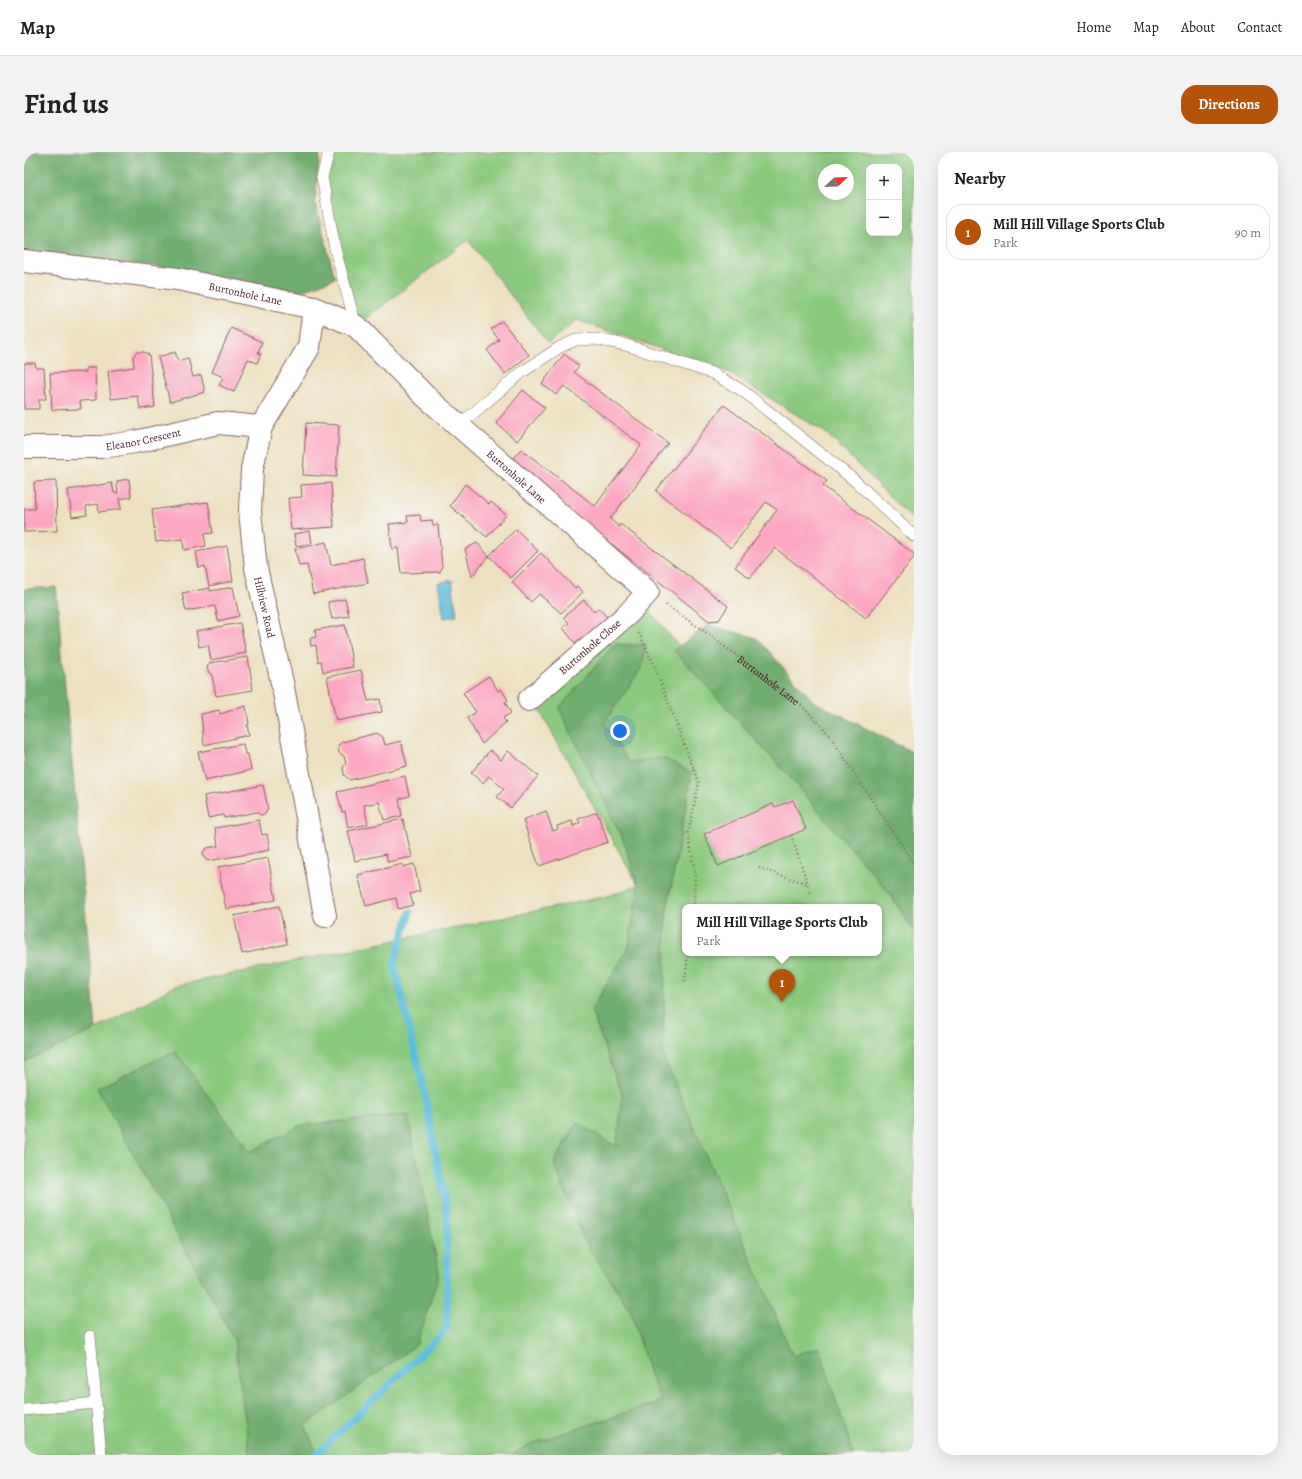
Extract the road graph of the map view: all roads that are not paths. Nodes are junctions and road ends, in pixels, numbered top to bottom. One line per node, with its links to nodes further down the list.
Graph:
1 (330, 152): 4 (lane)
2 (24, 260): 3 (street, Burtonhole Lane)
3 (314, 308): 4 (street, Burtonhole Lane); 6 (street, Hillview Road)
4 (356, 326): 5 (street, Burtonhole Lane)
5 (458, 426): 8 (lane); 9 (street, Burtonhole Lane)
6 (261, 427): 7 (street, Eleanor Crescent); 11 (street, Hillview Road)
7 (24, 447)
8 (914, 536)
9 (648, 592): 10 (street, Burtonhole Close)
10 (529, 700)
11 (325, 916)
12 (90, 1336): 13 (lane)
13 (96, 1403): 14 (lane); 15 (lane)
14 (24, 1410)
15 (101, 1455)

